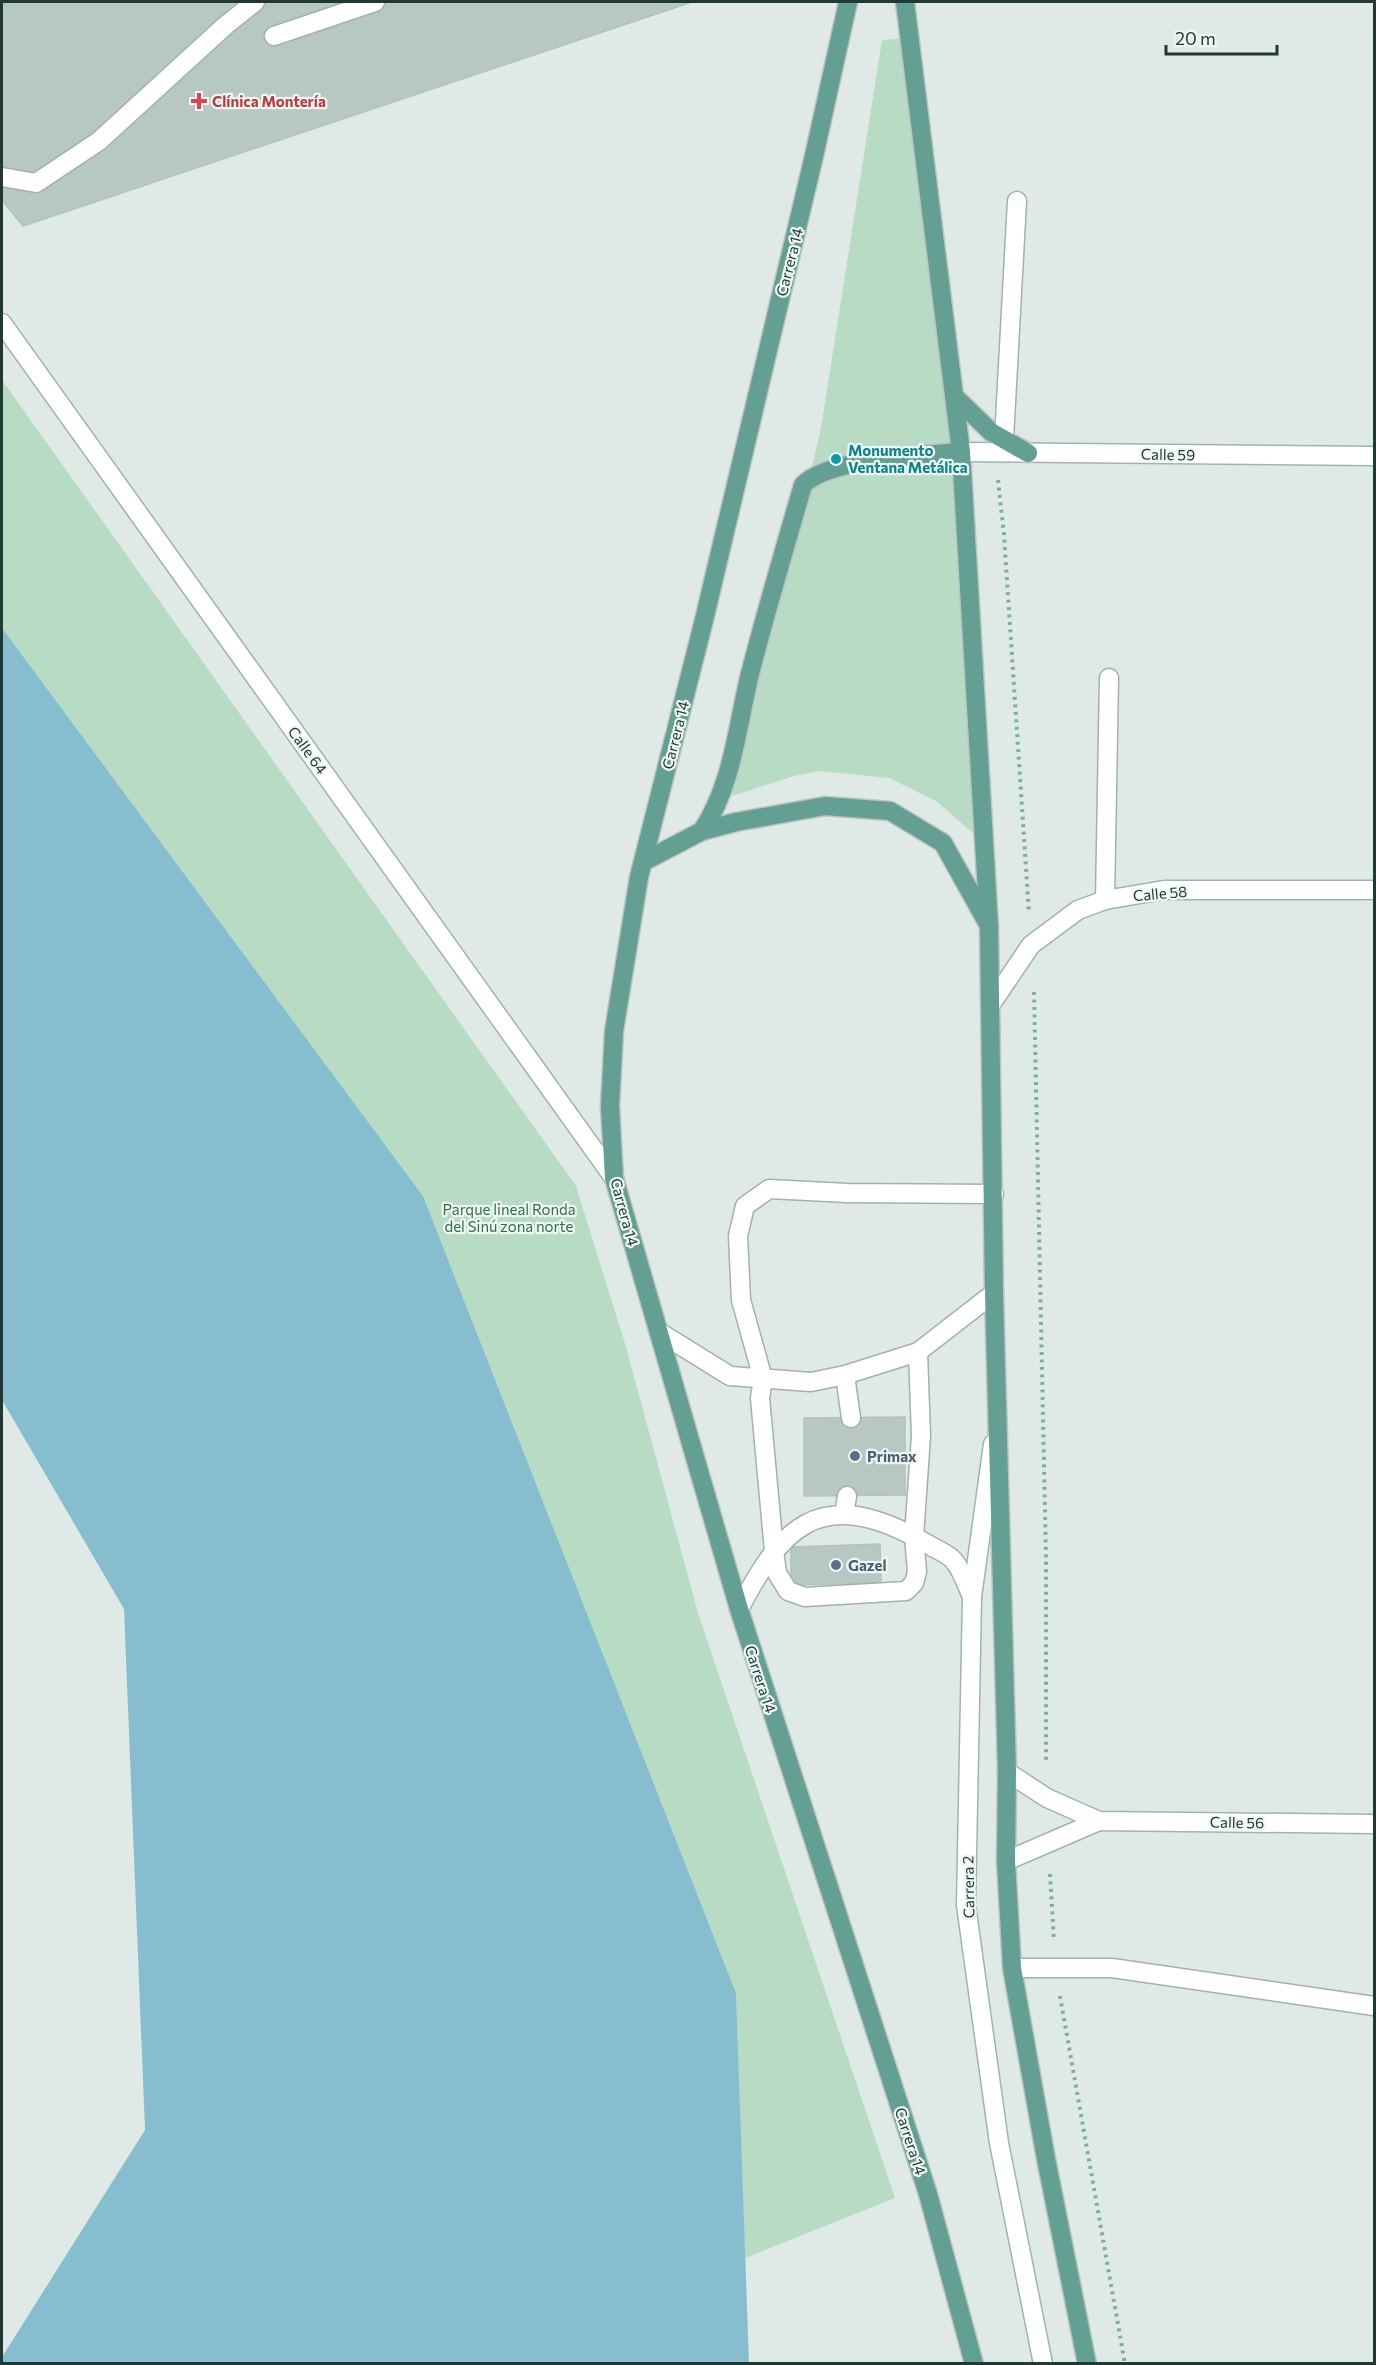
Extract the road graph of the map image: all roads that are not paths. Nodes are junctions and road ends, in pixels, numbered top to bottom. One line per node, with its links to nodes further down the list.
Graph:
1 (255, 2): 6 (street)
2 (375, 2): 5 (street)
3 (848, 2): 16 (main road, Carrera 14)
4 (905, 2): 9 (main road)
5 (274, 36)
6 (2, 177)
7 (1017, 201): 10 (street)
8 (2, 322): 21 (street, Calle 64)
9 (956, 397): 10 (main road); 11 (main road)
10 (999, 446): 11 (street); 12 (main road)
11 (961, 452): 15 (main road); 19 (main road)
12 (1028, 453): 13 (street, Calle 59)
13 (1374, 456)
14 (1109, 678): 18 (street)
15 (702, 831): 16 (main road); 19 (main road)
16 (643, 862): 21 (main road, Carrera 14)
17 (1374, 890): 18 (street, Calle 58)
18 (1105, 900): 20 (street, Calle 58)
19 (990, 926): 20 (main road)
20 (991, 1004): 22 (main road)
21 (614, 1178): 24 (main road, Carrera 14)
22 (994, 1194): 23 (main road); 27 (street)
23 (994, 1293): 25 (street); 28 (main road)
24 (659, 1332): 27 (street); 35 (main road, Carrera 14)
25 (918, 1352): 26 (street); 32 (street)
26 (845, 1375): 27 (street); 29 (street)
27 (763, 1379): 33 (street)
28 (998, 1407): 34 (street, Carrera 2); 36 (main road)
29 (851, 1418)
30 (848, 1496): 31 (street)
31 (844, 1515): 32 (street); 33 (street)
32 (914, 1536): 33 (street); 34 (street)
33 (774, 1551): 35 (street)
34 (972, 1597): 43 (street, Carrera 2)
35 (738, 1609): 42 (main road, Carrera 14)
36 (1007, 1772): 37 (street, Calle 56); 39 (main road)
37 (1099, 1821): 38 (street, Calle 56); 39 (street, Calle 56)
38 (1374, 1824)
39 (1006, 1861): 40 (main road)
40 (1012, 1968): 41 (street); 44 (main road)
41 (1374, 2006)
42 (974, 2364)
43 (1043, 2364)
44 (1087, 2364)

